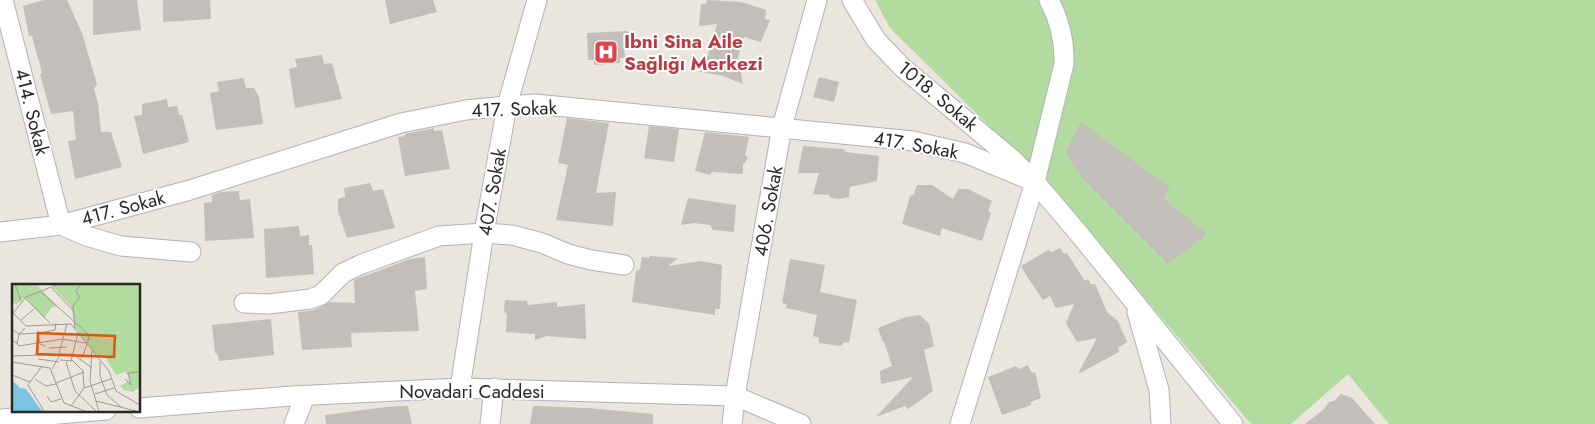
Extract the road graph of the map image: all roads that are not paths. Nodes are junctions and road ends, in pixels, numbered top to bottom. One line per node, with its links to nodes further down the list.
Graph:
1 (3, 0): 9 (street, 414. Sokak)
2 (537, 0): 6 (street, 407. Sokak)
3 (817, 0): 7 (street, 406. Sokak)
4 (852, 0): 8 (street, 1018. Sokak)
5 (1049, 0): 8 (street)
6 (507, 106): 7 (street, 417. Sokak); 9 (street, 417. Sokak); 11 (street, 407. Sokak)
7 (782, 127): 8 (street, 417. Sokak); 19 (street, 406. Sokak)
8 (1035, 182): 15 (street, 1018. Sokak); 27 (street)
9 (61, 225): 10 (street, 417. Sokak); 12 (street)
10 (0, 232)
11 (484, 233): 13 (street); 14 (street); 16 (street, 407. Sokak)
12 (191, 252)
13 (624, 265)
14 (244, 303)
15 (1135, 304): 28 (street); 29 (street, 1018. Sokak)
16 (460, 388): 17 (street, Novadari Caddesi); 18 (street, Novadari Caddesi)
17 (494, 388): 19 (street, Novadari Caddesi); 24 (street)
18 (305, 396): 20 (street, Novadari Caddesi); 23 (street)
19 (735, 396): 25 (street, 406. Sokak); 26 (street, Novadari Caddesi)
20 (140, 408)
21 (85, 412): 22 (street)
22 (3, 420)
23 (294, 424)
24 (490, 424)
25 (732, 424)
26 (801, 424)
27 (960, 424)
28 (1161, 424)
29 (1233, 424)

